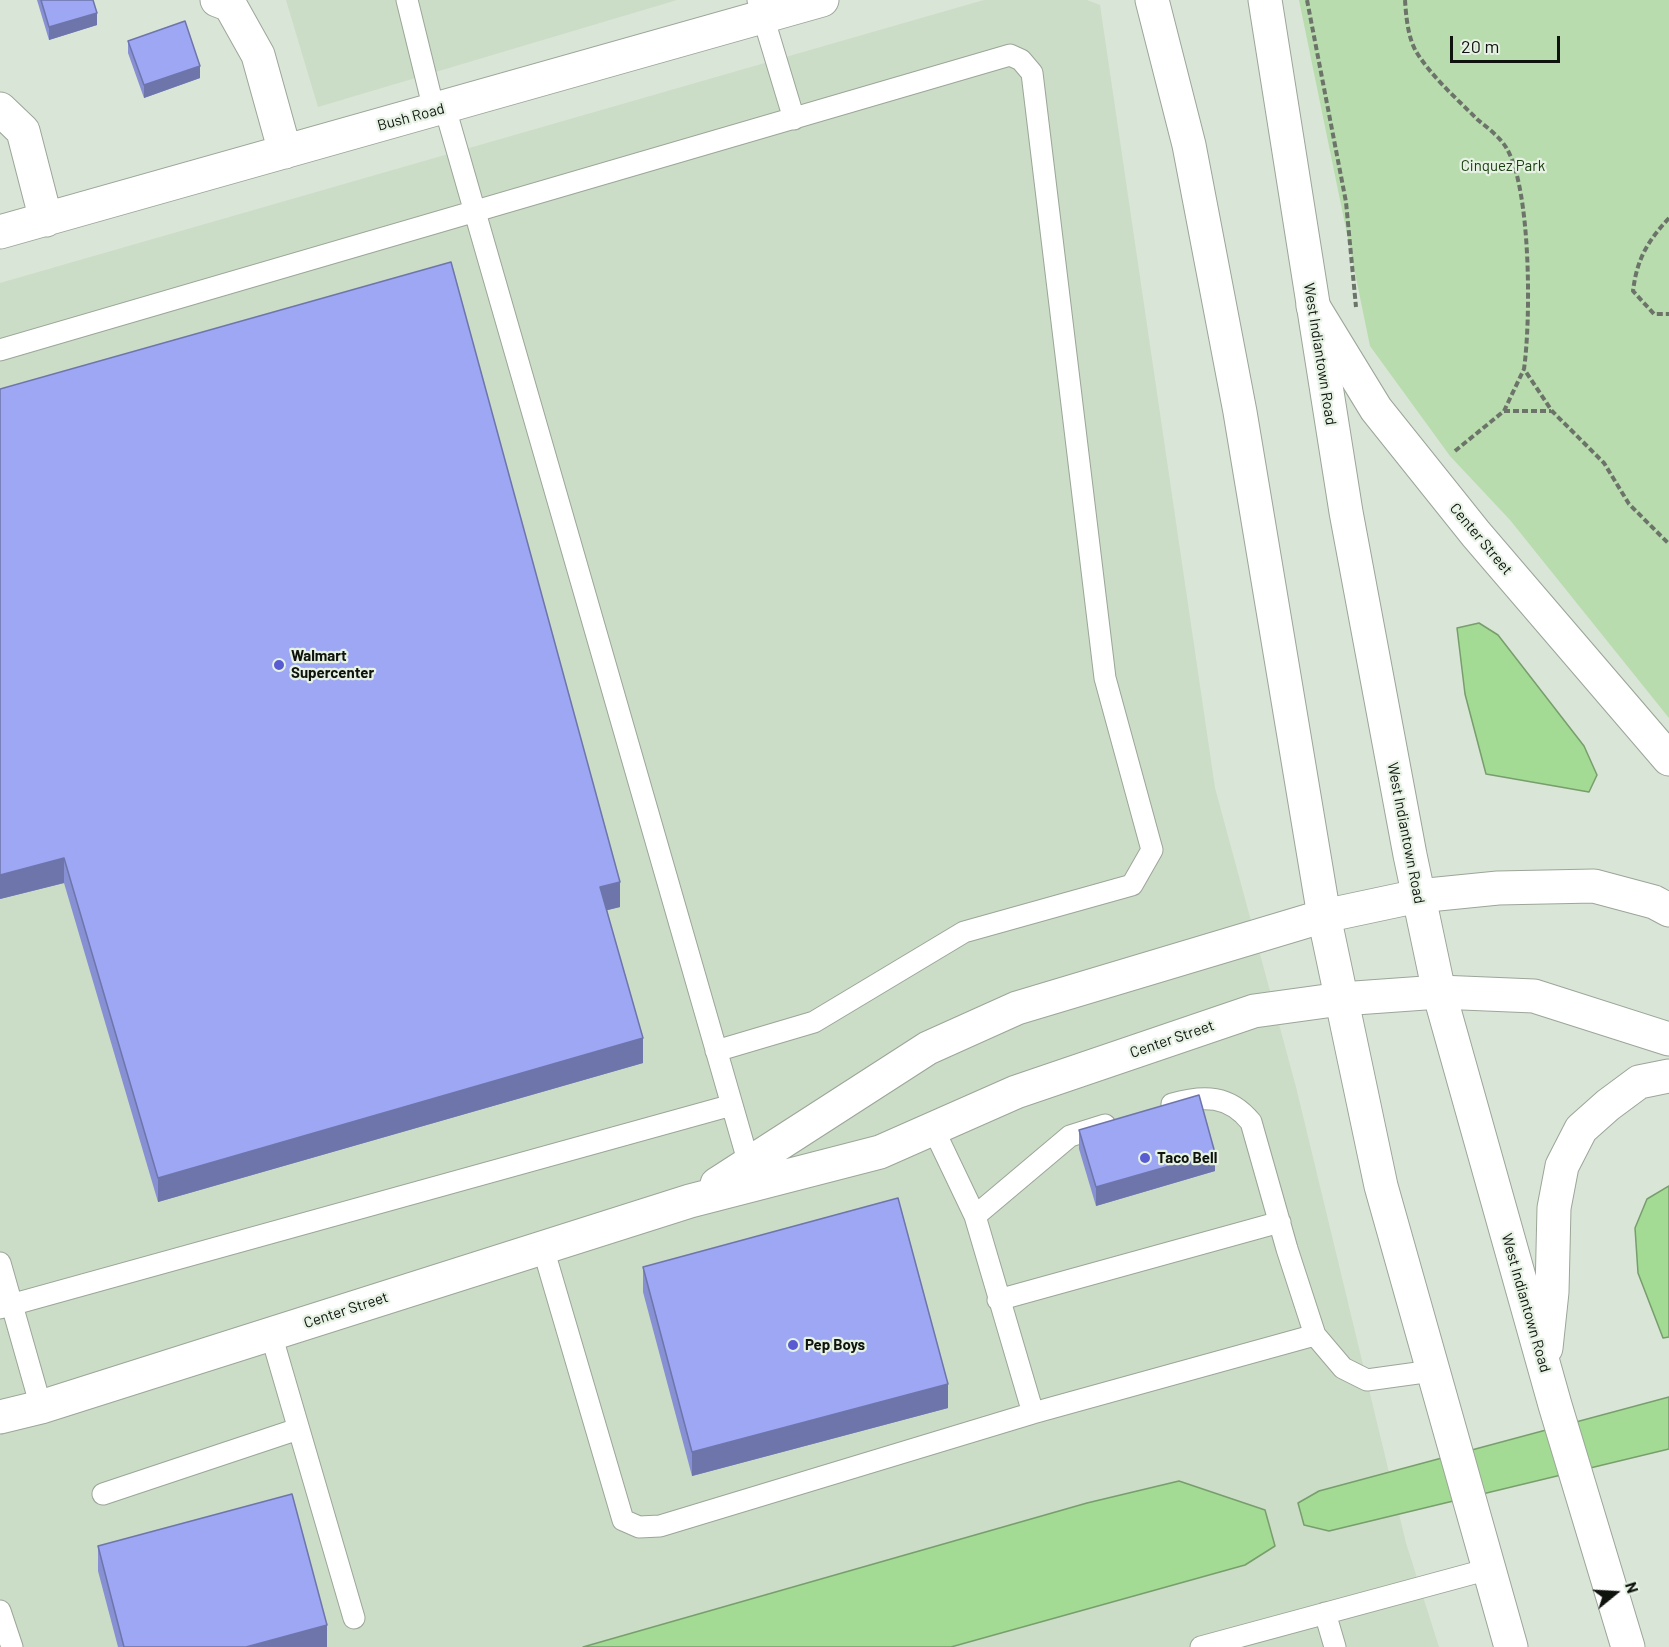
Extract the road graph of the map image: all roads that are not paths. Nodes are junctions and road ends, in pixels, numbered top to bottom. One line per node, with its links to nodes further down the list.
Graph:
1 (218, 0): 10 (street)
2 (407, 0): 8 (lane)
3 (822, 0): 6 (street, Bush Road)
4 (1152, 0): 19 (street)
5 (1265, 0): 14 (street, West Indiantown Road)
6 (761, 8): 8 (street, Bush Road); 9 (lane)
7 (0, 109): 12 (street)
8 (440, 109): 10 (street, Bush Road); 11 (lane)
9 (794, 119): 11 (lane); 23 (lane)
10 (285, 152): 12 (street, Bush Road)
11 (476, 213): 15 (lane); 23 (lane)
12 (46, 219): 13 (street, Bush Road)
13 (0, 232)
14 (1312, 304): 16 (street, Center Street); 17 (street, West Indiantown Road)
15 (0, 350)
16 (1669, 759)
17 (1418, 896): 18 (street, Center Street); 19 (street, Center Street); 20 (street, West Indiantown Road)
18 (1669, 910)
19 (1324, 916): 21 (street); 29 (street, Center Street)
20 (1439, 992): 21 (street, Center Street); 22 (street, Center Street); 39 (street, West Indiantown Road)
21 (1341, 999): 28 (street, Center Street); 40 (street)
22 (1669, 1039)
23 (716, 1051): 25 (lane)
24 (1669, 1076): 39 (street)
25 (732, 1104): 29 (lane); 36 (lane)
26 (1156, 1109): 32 (lane)
27 (1123, 1119): 31 (lane)
28 (933, 1128): 30 (street, Center Street); 31 (lane)
29 (749, 1164): 30 (street, Center Street)
30 (690, 1201): 33 (street, Center Street)
31 (975, 1216): 35 (lane)
32 (1280, 1222): 35 (lane); 38 (lane)
33 (543, 1248): 37 (street, Center Street); 42 (lane)
34 (0, 1263): 36 (lane)
35 (998, 1300): 42 (lane)
36 (6, 1306): 41 (lane)
37 (270, 1334): 41 (street, Center Street); 44 (lane)
38 (1315, 1335): 40 (lane); 42 (lane)
39 (1545, 1364): 54 (street, West Indiantown Road)
40 (1432, 1371): 46 (street)
41 (41, 1407): 43 (street, Center Street)
42 (1033, 1413)
43 (0, 1417)
44 (298, 1429): 45 (lane); 49 (lane)
45 (103, 1494)
46 (1489, 1569): 48 (lane); 53 (street)
47 (0, 1611): 50 (lane)
48 (1325, 1613): 51 (lane); 52 (lane)
49 (354, 1618)
50 (12, 1647)
51 (1201, 1647)
52 (1335, 1647)
53 (1511, 1647)
54 (1628, 1647)

